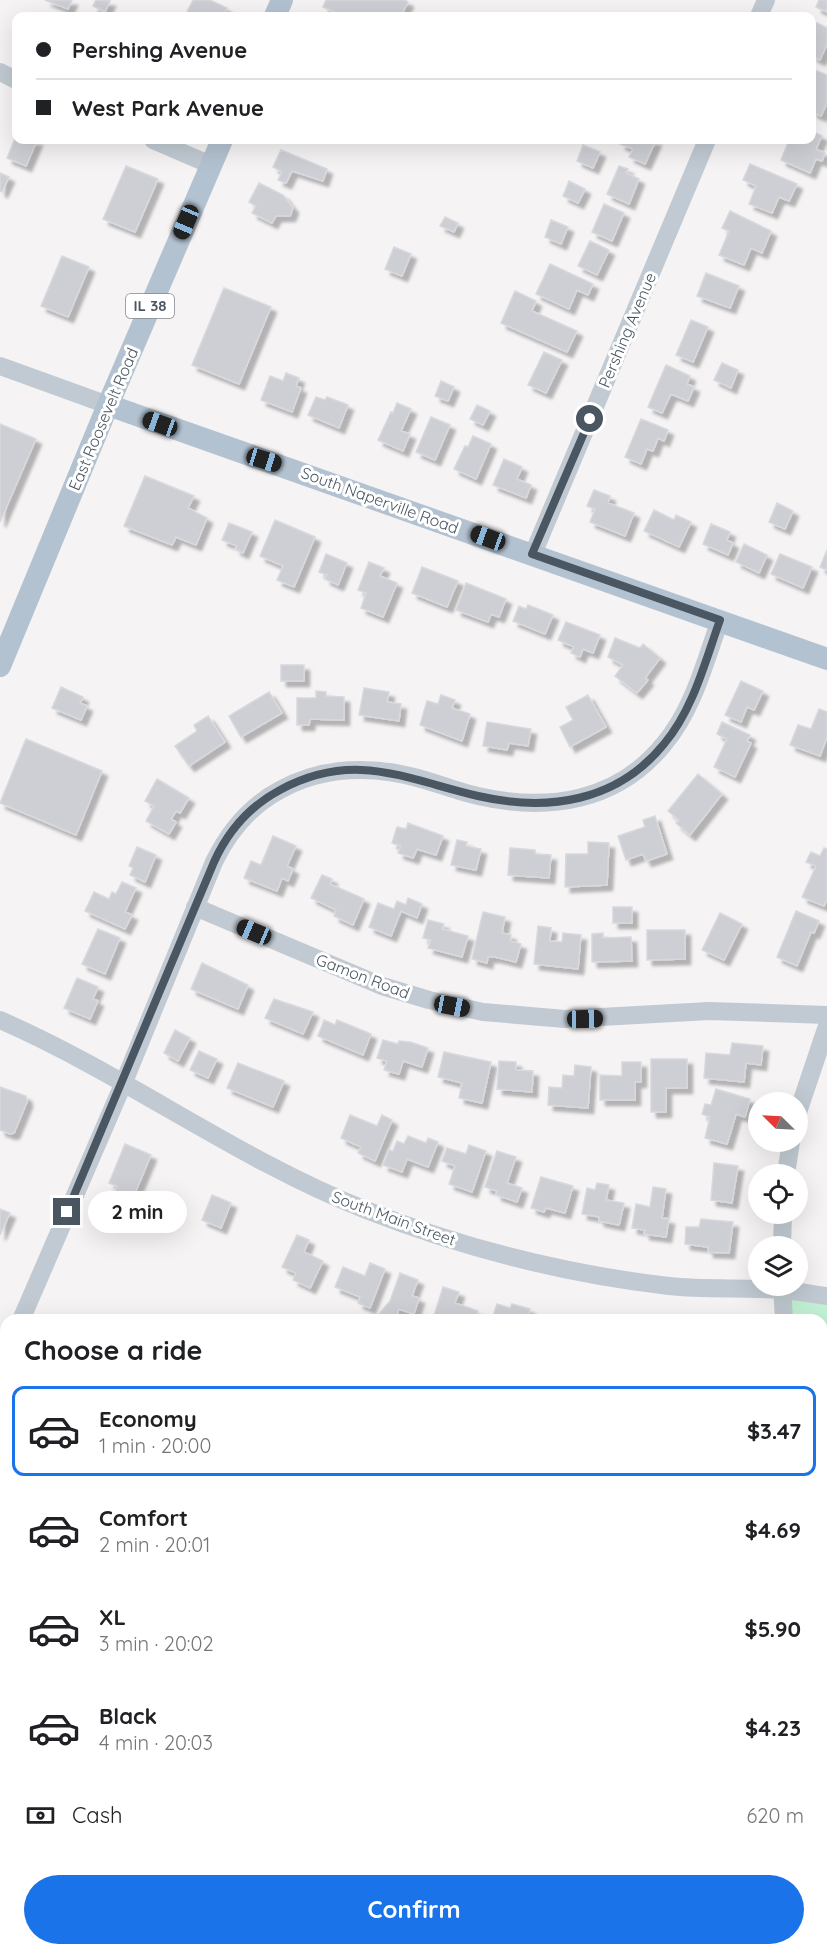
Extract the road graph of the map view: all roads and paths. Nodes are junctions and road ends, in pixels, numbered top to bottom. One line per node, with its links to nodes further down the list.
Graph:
1 (162, 144): 4 (street)
2 (220, 144): 4 (main road, East Roosevelt Road / IL 38)
3 (705, 144): 7 (street, Pershing Avenue)
4 (211, 165): 6 (main road, East Roosevelt Road / IL 38)
5 (0, 366): 6 (street, South Naperville Road)
6 (108, 405): 7 (main road, South Naperville Road); 10 (main road, East Roosevelt Road / IL 38)
7 (532, 554): 8 (main road, South Naperville Road)
8 (720, 620): 9 (main road, South Naperville Road); 11 (street)
9 (827, 659)
10 (0, 666)
11 (195, 907): 12 (street, Gamon Road); 15 (street)
12 (827, 1015)
13 (0, 1020): 15 (street, South Main Street)
14 (827, 1026): 16 (street)
15 (124, 1082): 17 (street, South Main Street); 21 (street)
16 (805, 1092)
17 (748, 1289)
18 (808, 1293): 20 (street, South Main Street)
19 (782, 1296): 22 (street)
20 (827, 1296)
21 (24, 1314)
22 (784, 1314)

